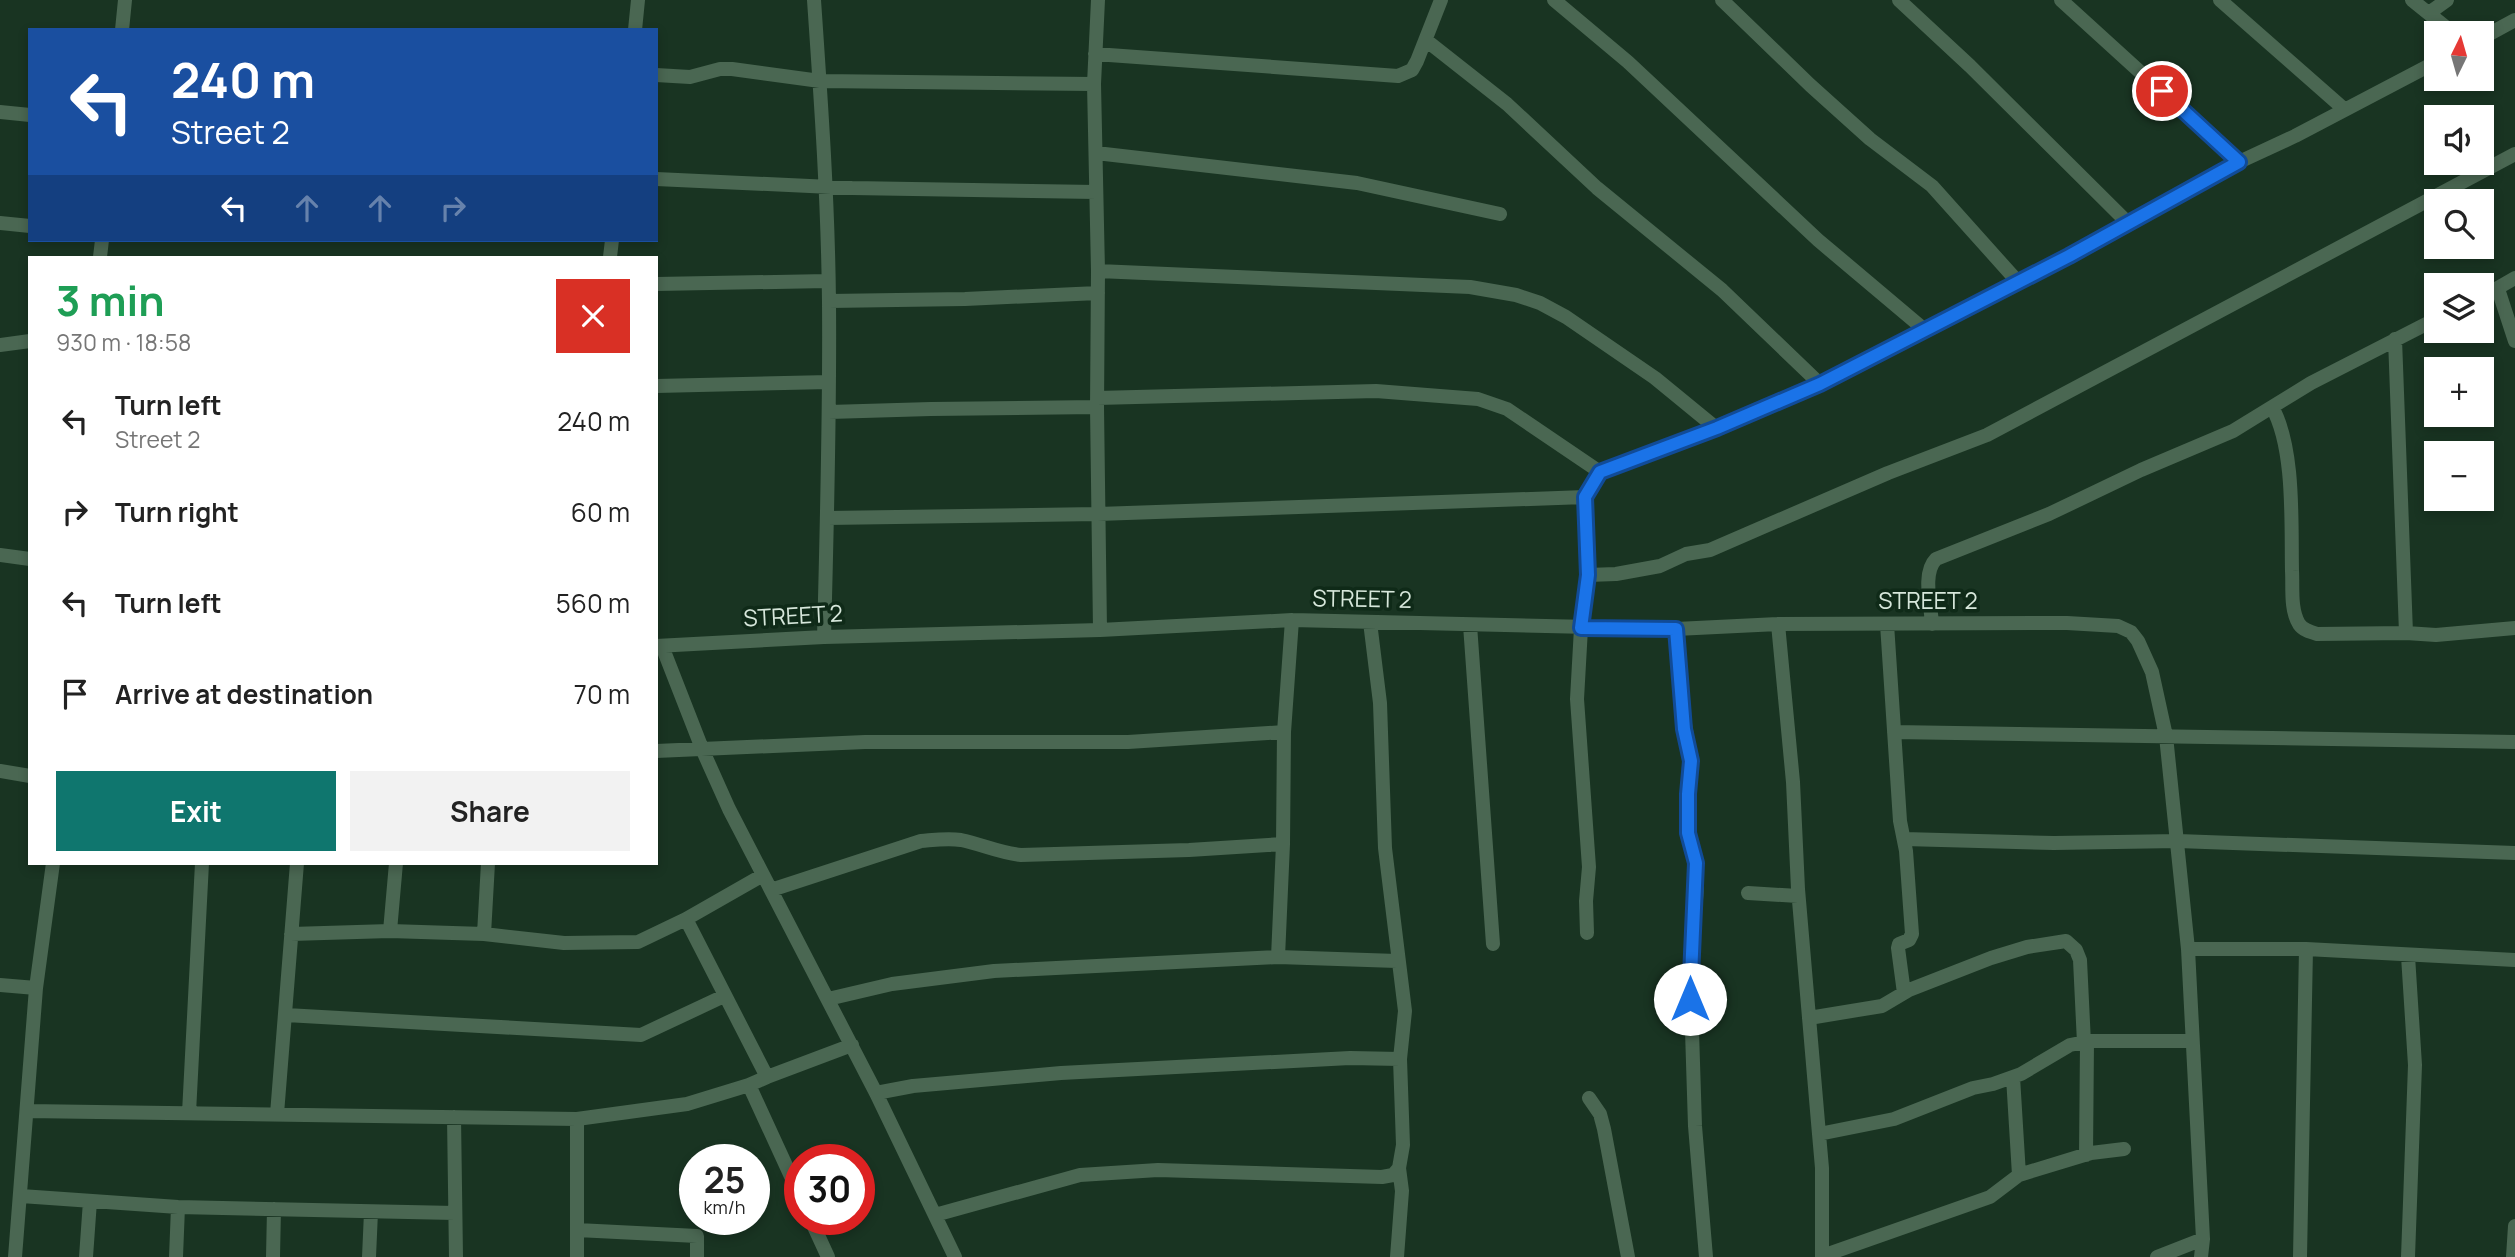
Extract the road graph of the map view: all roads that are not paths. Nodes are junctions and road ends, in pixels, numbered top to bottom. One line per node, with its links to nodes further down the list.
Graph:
1 (125, 0): 16 (street)
2 (638, 0): 17 (street)
3 (814, 0): 23 (street)
4 (1098, 0): 20 (street)
5 (1441, 0): 19 (street)
6 (1554, 0): 48 (street)
7 (1722, 0): 41 (street)
8 (1899, 0): 36 (street)
9 (2062, 0): 30 (street)
10 (2220, 0): 25 (street)
11 (2412, 0): 13 (street)
12 (2447, 0): 13 (street)
13 (2429, 13): 15 (street)
14 (2515, 20): 18 (street)
15 (2439, 21)
16 (122, 28)
17 (635, 28)
18 (2494, 31)
19 (1427, 41): 20 (street); 54 (street)
20 (1095, 54): 24 (street)
21 (2424, 68): 25 (street)
22 (658, 75): 23 (street)
23 (820, 81): 24 (street); 32 (street)
24 (1094, 83): 28 (street)
25 (2344, 110): 30 (street)
26 (0, 112): 27 (street)
27 (28, 115)
28 (1096, 153): 33 (street); 34 (street)
29 (2515, 153): 66 (street)
30 (2239, 162): 36 (street)
31 (658, 179): 32 (street)
32 (825, 187): 33 (street); 40 (street)
33 (1096, 192): 38 (street)
34 (1500, 214)
35 (0, 223): 37 (street)
36 (2128, 223): 41 (street)
37 (28, 226)
38 (1098, 271): 45 (street); 59 (street)
39 (2515, 278): 43 (street)
40 (828, 281): 42 (street); 46 (street)
41 (2018, 282): 48 (street)
42 (658, 284)
43 (2498, 289): 44 (street); 51 (street)
44 (2494, 291)
45 (1098, 293): 46 (street); 56 (street)
46 (829, 301): 53 (street)
47 (2424, 325): 49 (street)
48 (1926, 331): 54 (street)
49 (2395, 338): 57 (street); 77 (street)
50 (28, 341): 52 (street)
51 (2515, 341)
52 (0, 345)
53 (829, 382): 55 (street); 58 (street)
54 (1820, 384): 59 (street)
55 (658, 386)
56 (1097, 403): 58 (street); 60 (street); 62 (street)
57 (2272, 407): 71 (street); 77 (street)
58 (829, 412): 63 (street)
59 (1717, 428): 60 (street)
60 (1600, 472): 61 (street)
61 (1585, 497): 62 (street); 66 (street)
62 (1098, 514): 63 (street); 76 (street)
63 (827, 517): 78 (street)
64 (0, 555): 65 (street)
65 (28, 559)
66 (1588, 575): 73 (street)
67 (1292, 620): 68 (street, STREET 2); 76 (street, STREET 2); 80 (street)
68 (1370, 622): 72 (street, STREET 2); 112 (street)
69 (1778, 624): 70 (street, STREET 2); 75 (street, STREET 2); 100 (street)
70 (1887, 624): 71 (street, STREET 2); 81 (street)
71 (1932, 624): 82 (street, STREET 2)
72 (1470, 625): 73 (street, STREET 2); 106 (street)
73 (1581, 628): 75 (street, STREET 2); 103 (street)
74 (2515, 628): 77 (street)
75 (1676, 629): 164 (street)
76 (1100, 630): 78 (street, STREET 2)
77 (2406, 633)
78 (824, 637): 79 (street, STREET 2)
79 (659, 646): 85 (street)
80 (1284, 732): 85 (street); 90 (street)
81 (1894, 732): 82 (street); 88 (street)
82 (2166, 736): 83 (street); 89 (street)
83 (2515, 742)
84 (658, 751): 85 (street)
85 (703, 751): 97 (street)
86 (0, 771): 87 (street)
87 (28, 776)
88 (1904, 839): 89 (street); 115 (street)
89 (2178, 841): 91 (street); 107 (street)
90 (1283, 844): 98 (street); 110 (street)
91 (2515, 853)
92 (53, 865): 114 (street)
93 (202, 865): 130 (street)
94 (296, 865): 104 (street)
95 (396, 865): 102 (street)
96 (488, 865): 105 (street)
97 (763, 875): 98 (street); 101 (street)
98 (771, 890): 117 (street)
99 (1748, 893): 100 (street)
100 (1798, 896): 119 (street)
101 (687, 919): 105 (street); 116 (street)
102 (390, 931): 104 (street); 105 (street)
103 (1587, 933)
104 (291, 934): 118 (street)
105 (484, 934)
106 (1493, 944)
107 (2188, 949): 108 (street); 120 (street)
108 (2306, 949): 109 (street); 167 (street)
109 (2409, 956): 111 (street); 168 (street)
110 (1278, 957): 112 (street); 117 (street)
111 (2515, 960)
112 (1397, 961): 123 (street)
113 (0, 985): 114 (street)
114 (36, 988): 129 (street)
115 (1904, 993): 119 (street); 121 (street)
116 (724, 996): 118 (street); 124 (street)
117 (828, 999): 122 (street)
118 (286, 1015): 131 (street)
119 (1809, 1018): 134 (street)
120 (2192, 1041): 121 (street); 150 (street)
121 (2085, 1042): 125 (street); 136 (street)
122 (852, 1045): 124 (street); 127 (street)
123 (1400, 1059): 127 (street); 138 (street)
124 (766, 1077): 126 (street)
125 (2013, 1077): 134 (street); 139 (street)
126 (749, 1085): 133 (street); 137 (street)
127 (876, 1093): 146 (street)
128 (1590, 1098): 163 (street)
129 (27, 1111): 130 (street); 140 (street)
130 (189, 1113): 131 (street)
131 (277, 1114): 132 (street)
132 (454, 1117): 133 (street); 145 (street)
133 (576, 1119): 148 (street)
134 (1819, 1134): 151 (street)
135 (2124, 1149): 136 (street)
136 (2086, 1154): 139 (street)
137 (784, 1161)
138 (1399, 1168): 146 (street); 162 (street)
139 (2019, 1175): 151 (street)
140 (21, 1196): 141 (street); 152 (street)
141 (90, 1201): 142 (street); 153 (street)
142 (178, 1207): 143 (street); 154 (street)
143 (274, 1209): 144 (street); 155 (street)
144 (371, 1212): 145 (street); 156 (street)
145 (455, 1213): 157 (street)
146 (935, 1216): 161 (street)
147 (2515, 1226): 169 (street)
148 (577, 1230): 158 (street); 159 (street)
149 (818, 1235): 160 (street)
150 (2203, 1238): 165 (street); 166 (street)
151 (1822, 1256)
152 (15, 1257)
153 (86, 1257)
154 (176, 1257)
155 (272, 1257)
156 (369, 1257)
157 (456, 1257)
158 (577, 1257)
159 (697, 1257)
160 (828, 1257)
161 (955, 1257)
162 (1397, 1257)
163 (1628, 1257)
164 (1706, 1257)
165 (2157, 1257)
166 (2201, 1257)
167 (2300, 1257)
168 (2408, 1257)
169 (2513, 1257)

